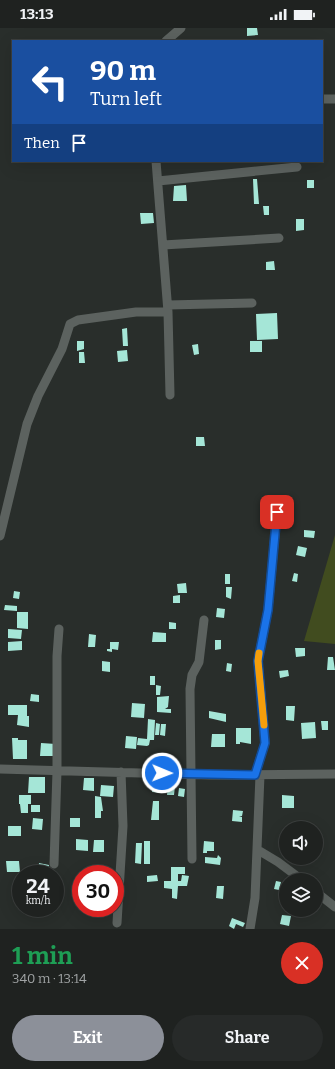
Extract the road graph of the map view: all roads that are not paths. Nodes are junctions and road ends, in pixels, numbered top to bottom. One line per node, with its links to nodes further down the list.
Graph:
1 (181, 28): 2 (street)
2 (167, 40)
3 (323, 99): 4 (street)
4 (335, 99)
5 (156, 162): 7 (street)
6 (297, 167): 7 (street)
7 (158, 181): 9 (street)
8 (279, 238): 9 (street)
9 (163, 245): 11 (street)
10 (252, 303): 11 (street)
11 (168, 308): 12 (street); 14 (street)
12 (170, 395)
13 (277, 512): 22 (street)
14 (0, 536)
15 (204, 620): 20 (street)
16 (59, 629): 18 (street)
17 (0, 769): 18 (street)
18 (57, 771): 19 (street); 25 (street)
19 (121, 772): 20 (street); 29 (street)
20 (189, 774): 22 (street); 24 (street)
21 (335, 774): 22 (street)
22 (257, 775): 23 (street)
23 (258, 850): 26 (street); 30 (street)
24 (192, 859)
25 (54, 864)
26 (293, 873)
27 (323, 898): 28 (street)
28 (335, 907)
29 (117, 923)
30 (250, 929)

